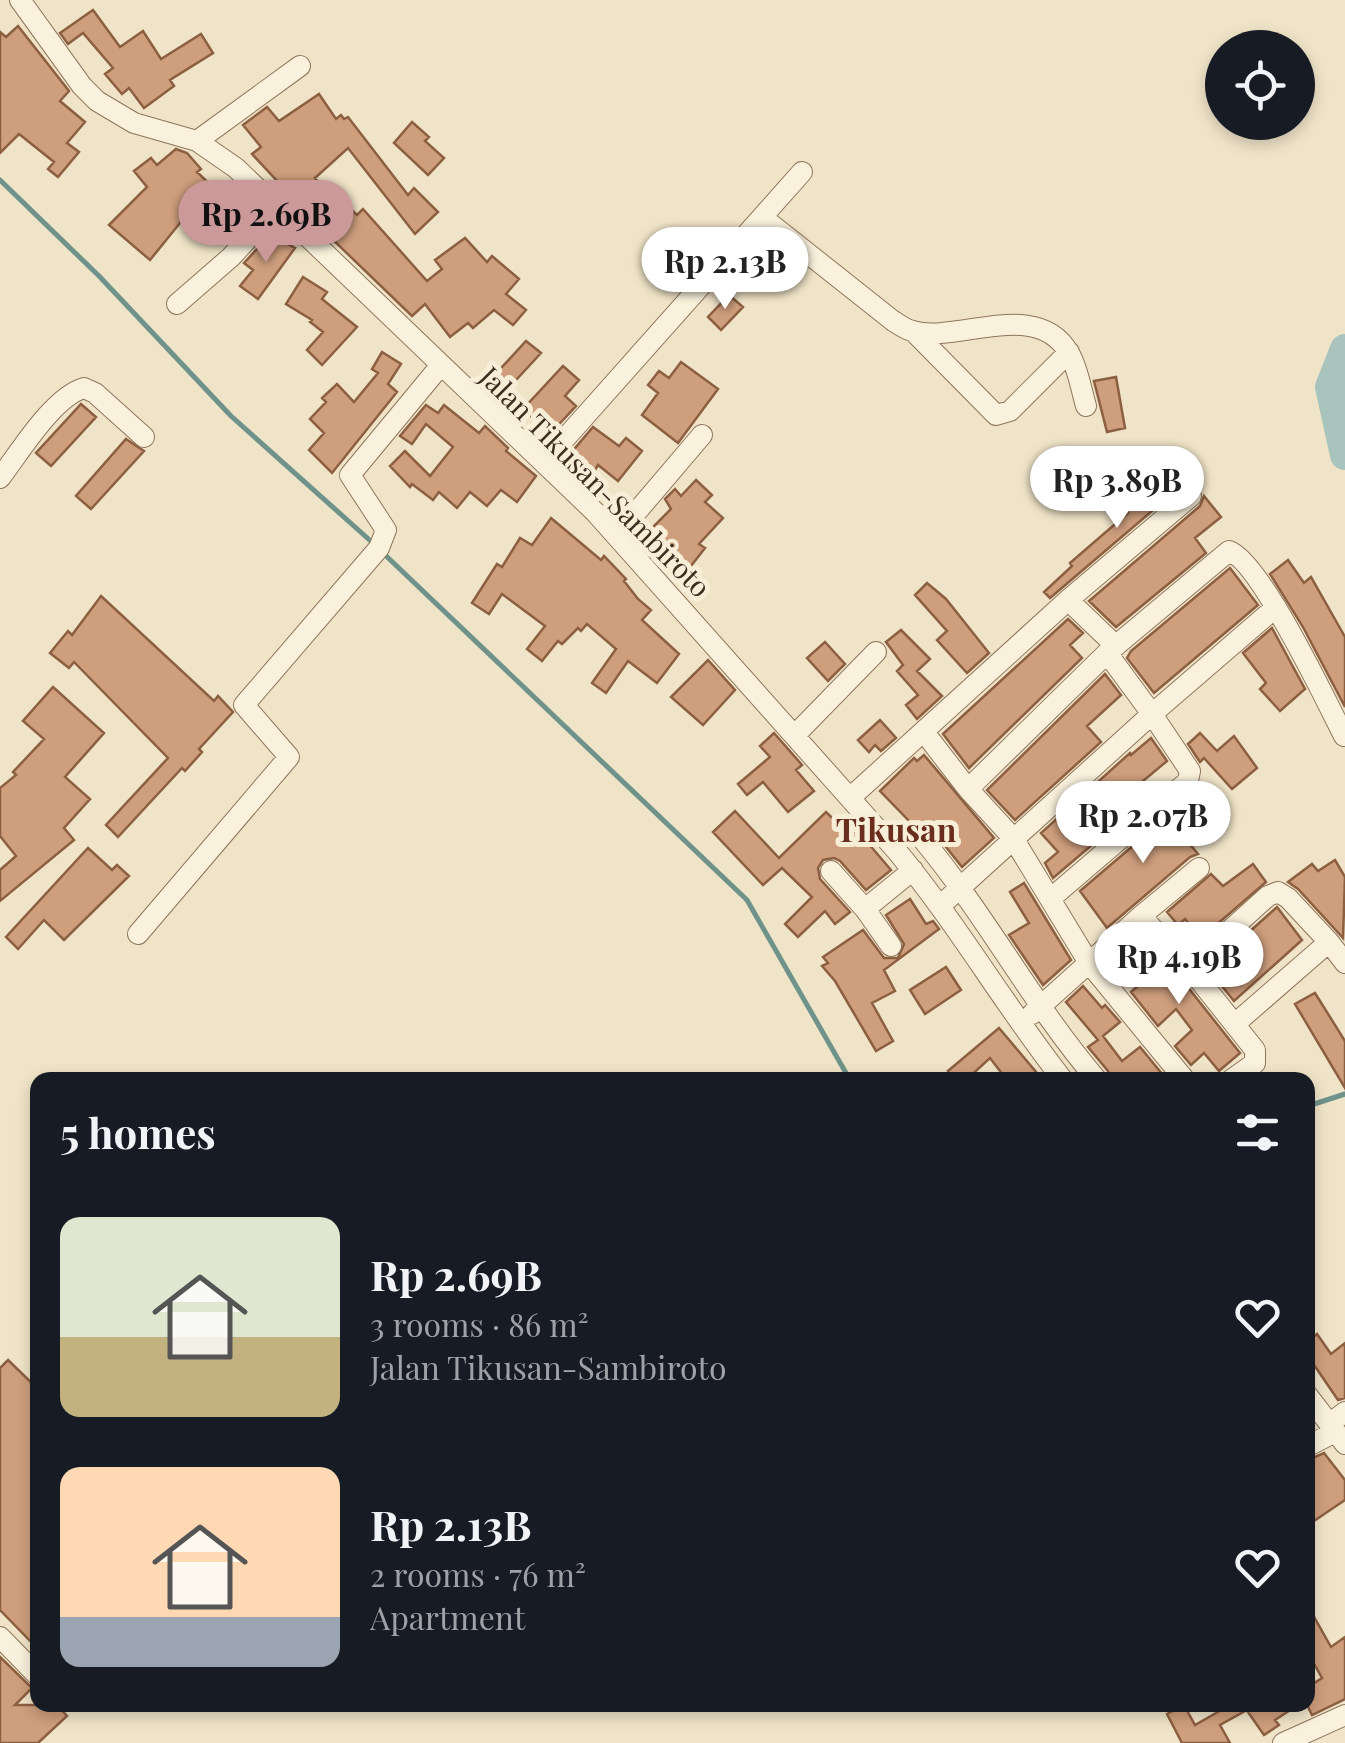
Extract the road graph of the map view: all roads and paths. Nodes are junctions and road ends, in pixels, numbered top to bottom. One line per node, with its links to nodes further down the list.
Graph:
1 (20, 0): 3 (street, Jalan Tikusan-Sambiroto)
2 (300, 66): 3 (street)
3 (198, 141): 5 (street, Jalan Tikusan-Sambiroto)
4 (802, 172): 6 (street)
5 (276, 207): 7 (street); 10 (street, Jalan Tikusan-Sambiroto)
6 (762, 216): 8 (street); 14 (street)
7 (176, 304)
8 (914, 332): 9 (street); 9 (street)
9 (1069, 352): 11 (street)
10 (441, 365): 14 (street, Jalan Tikusan-Sambiroto); 38 (street)
11 (1086, 406)
12 (702, 435): 17 (street)
13 (144, 437): 15 (street)
14 (545, 462): 17 (street, Jalan Tikusan-Sambiroto)
15 (0, 478)
16 (1191, 496): 18 (street)
17 (617, 535): 24 (street, Jalan Tikusan-Sambiroto)
18 (1068, 600): 20 (street); 23 (street)
19 (1276, 607): 20 (street); 22 (street); 25 (street)
20 (1111, 650): 22 (street); 26 (street)
21 (876, 652): 24 (street)
22 (1152, 714): 28 (street); 34 (street)
23 (924, 732): 26 (street); 27 (street)
24 (796, 734): 27 (street, Jalan Tikusan-Sambiroto)
25 (1344, 736)
26 (968, 790): 28 (street)
27 (851, 797): 31 (street, Jalan Tikusan-Sambiroto)
28 (1013, 838): 33 (street); 34 (street)
29 (924, 841): 33 (street)
30 (1199, 868): 37 (street)
31 (913, 870): 35 (street, Jalan Tikusan-Sambiroto); 36 (street)
32 (832, 871): 36 (street)
33 (961, 886): 35 (street); 44 (street)
34 (1050, 899): 42 (street)
35 (941, 904): 46 (street, Jalan Tikusan-Sambiroto)
36 (866, 908): 40 (street)
37 (1142, 916): 42 (street); 43 (street)
38 (138, 934)
39 (1329, 942): 41 (street); 43 (street); 45 (street)
40 (891, 946)
41 (1345, 963)
42 (1089, 964): 44 (street); 49 (street)
43 (1189, 967): 45 (street)
44 (1040, 1006): 46 (street); 48 (street)
45 (1236, 1022): 50 (street)
46 (1021, 1026): 47 (street, Jalan Tikusan-Sambiroto)
47 (1057, 1072)
48 (1091, 1072)
49 (1178, 1072)
50 (1244, 1072)
51 (1315, 1403): 52 (street)
52 (1338, 1428): 53 (street)
53 (1315, 1442)
54 (0, 1637): 55 (street)
55 (30, 1668)
56 (1345, 1715): 57 (street)
57 (1282, 1743)

